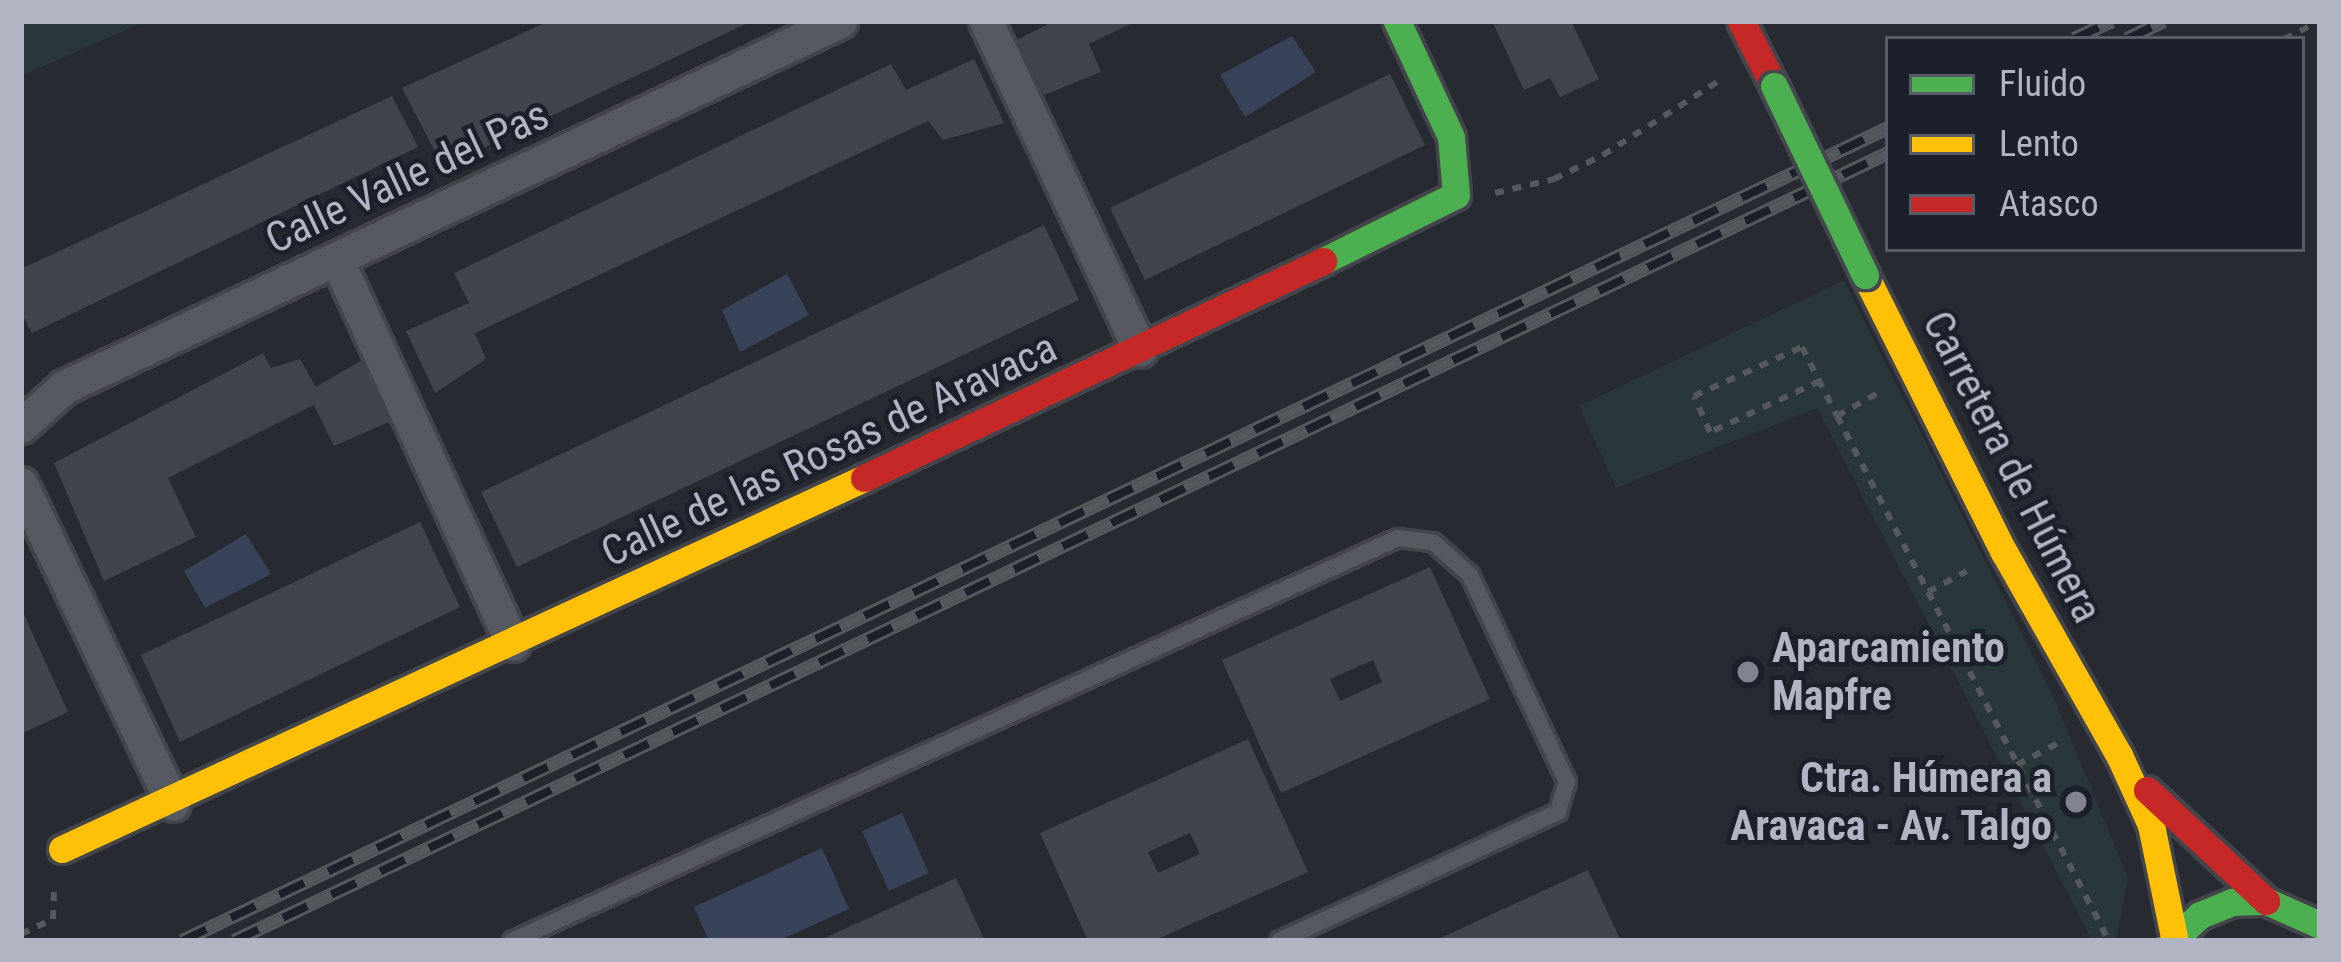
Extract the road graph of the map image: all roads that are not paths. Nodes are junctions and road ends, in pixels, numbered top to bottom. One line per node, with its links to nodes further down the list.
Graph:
1 (840, 21): 5 (street, Calle Valle del Pas)
2 (986, 21): 6 (street)
3 (1397, 21): 6 (street, Calle de las Rosas de Aravaca)
4 (1741, 21): 10 (street, Carretera de Húmera, bridge)
5 (337, 260): 7 (street, Calle Valle del Pas); 9 (street)
6 (1140, 350): 9 (street, Calle de las Rosas de Aravaca)
7 (21, 425)
8 (21, 484): 11 (street)
9 (513, 644): 11 (street, Calle de las Rosas de Aravaca)
10 (2119, 755): 13 (street, Carretera de Húmera); 15 (street, Carretera de Húmera)
11 (173, 804): 12 (street, Calle de las Rosas de Aravaca)
12 (62, 849)
13 (2266, 901): 14 (street, Carretera de Húmera); 15 (street)
14 (2320, 925)
15 (2173, 939)
16 (512, 941): 17 (lane)
17 (1279, 941)

